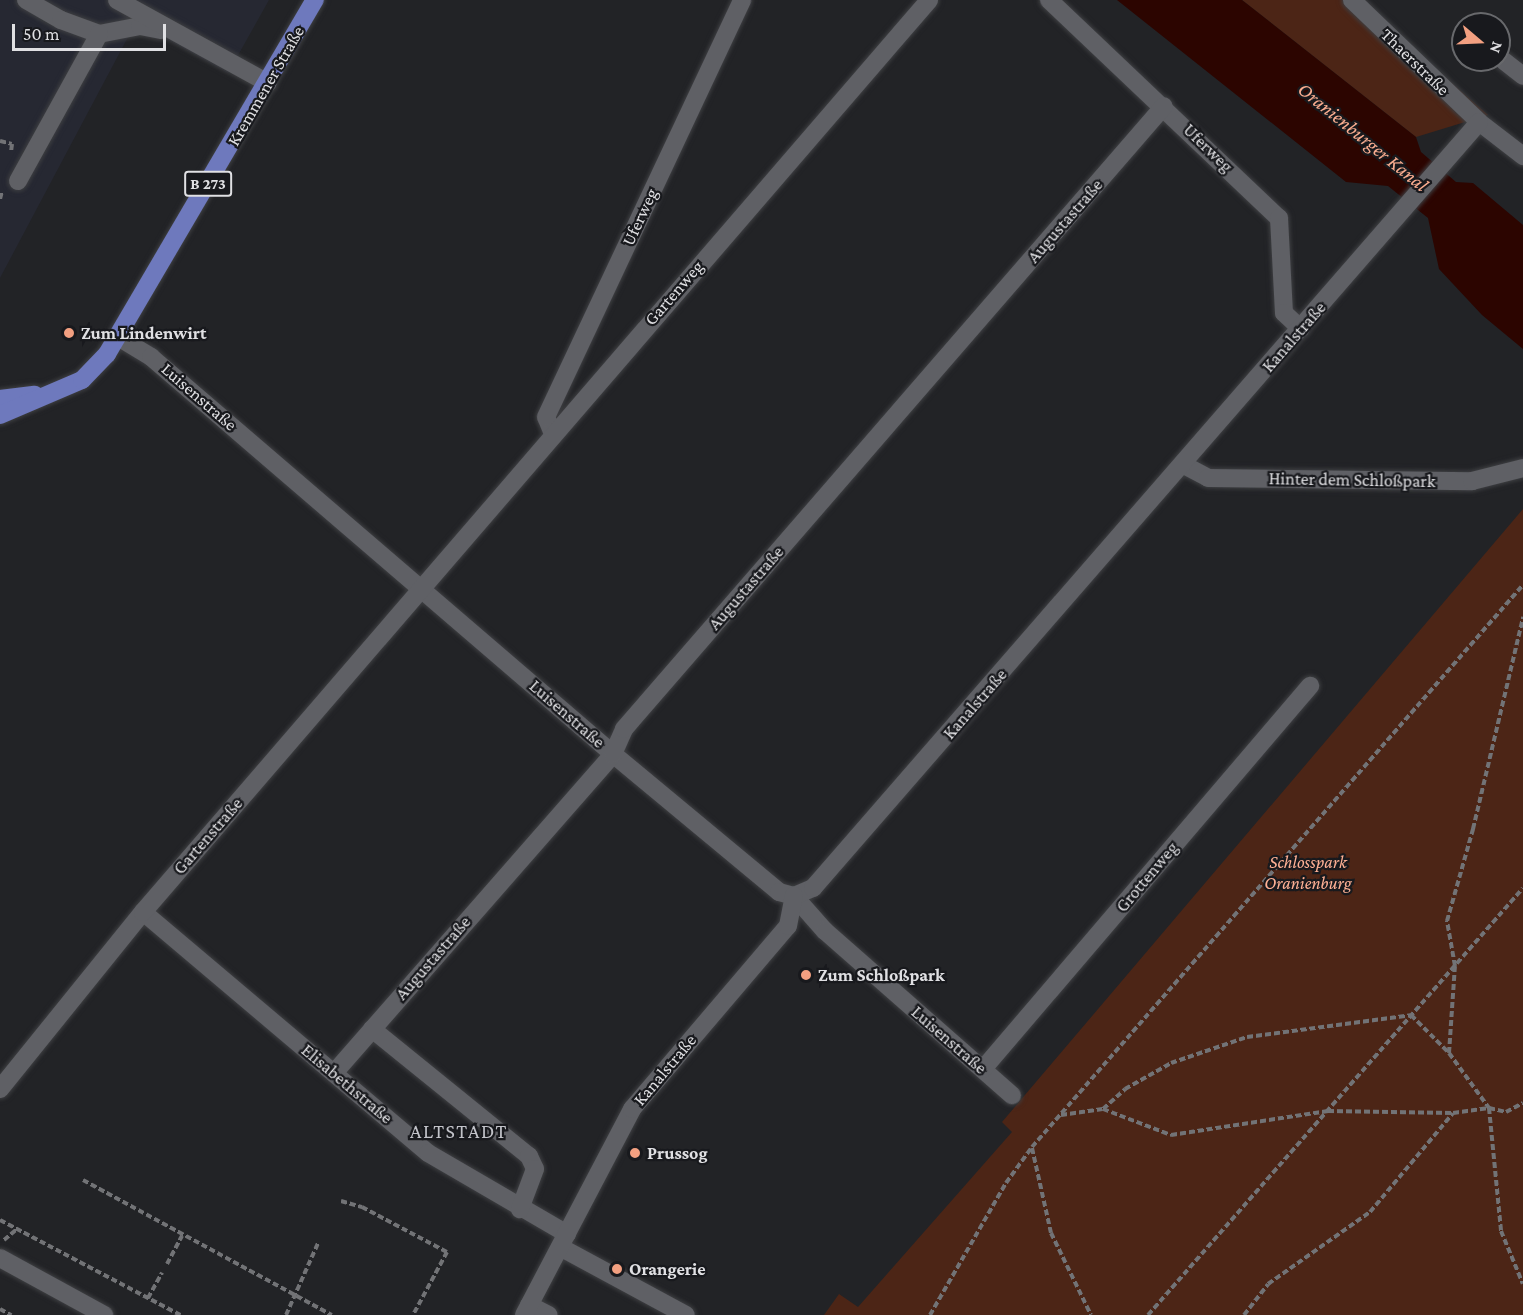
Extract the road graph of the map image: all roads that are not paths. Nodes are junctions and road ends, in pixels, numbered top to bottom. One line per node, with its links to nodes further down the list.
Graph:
1 (26, 0): 9 (street)
2 (117, 0): 8 (street)
3 (315, 0): 12 (main road, Kremmener Straße / B 273)
4 (742, 0): 22 (street, Uferweg)
5 (929, 0): 22 (street, Gartenweg)
6 (1049, 0): 13 (street, Uferweg)
7 (1352, 0): 14 (street, Thaerstraße)
8 (175, 32): 9 (street); 12 (street)
9 (99, 34): 16 (street)
10 (1511, 67): 11 (street)
11 (1523, 76)
12 (268, 83): 18 (main road, Kremmener Straße / B 273)
13 (1164, 106): 17 (street, Uferweg); 27 (street, Augustastraße)
14 (1479, 122): 15 (street, Thaerstraße); 17 (street, Kanalstraße)
15 (1523, 156)
16 (18, 181)
17 (1301, 329): 23 (street, Kanalstraße)
18 (118, 337): 19 (main road, Kremmener Straße / B 273); 25 (street, Luisenstraße)
19 (45, 394): 20 (main road, Kremmener Straße / B 273); 21 (main road, Kremmener Straße / B 273)
20 (0, 399)
21 (0, 415)
22 (553, 434): 25 (street, Gartenweg)
23 (1184, 465): 24 (street, Hinter dem Schloßpark); 28 (street, Kanalstraße)
24 (1523, 468)
25 (421, 588): 27 (street, Luisenstraße); 29 (street, Gartenstraße)
26 (1310, 686): 31 (street, Grottenweg)
27 (613, 754): 28 (street, Luisenstraße); 30 (street, Augustastraße)
28 (794, 896): 31 (street, Luisenstraße); 36 (street, Kanalstraße)
29 (143, 912): 32 (street, Elisabethstraße); 33 (street, Gartenstraße)
30 (372, 1029): 32 (street, Augustastraße); 35 (street)
31 (983, 1069): 34 (street, Luisenstraße)
32 (334, 1073): 35 (street, Elisabethstraße)
33 (0, 1089)
34 (1012, 1095)
35 (520, 1209): 36 (street, Elisabethstraße)
36 (563, 1241): 38 (street, Kanalstraße); 41 (street, Elisabethstraße)
37 (0, 1258): 39 (street)
38 (527, 1310): 40 (street)
39 (104, 1315)
40 (549, 1315)
41 (686, 1315)

